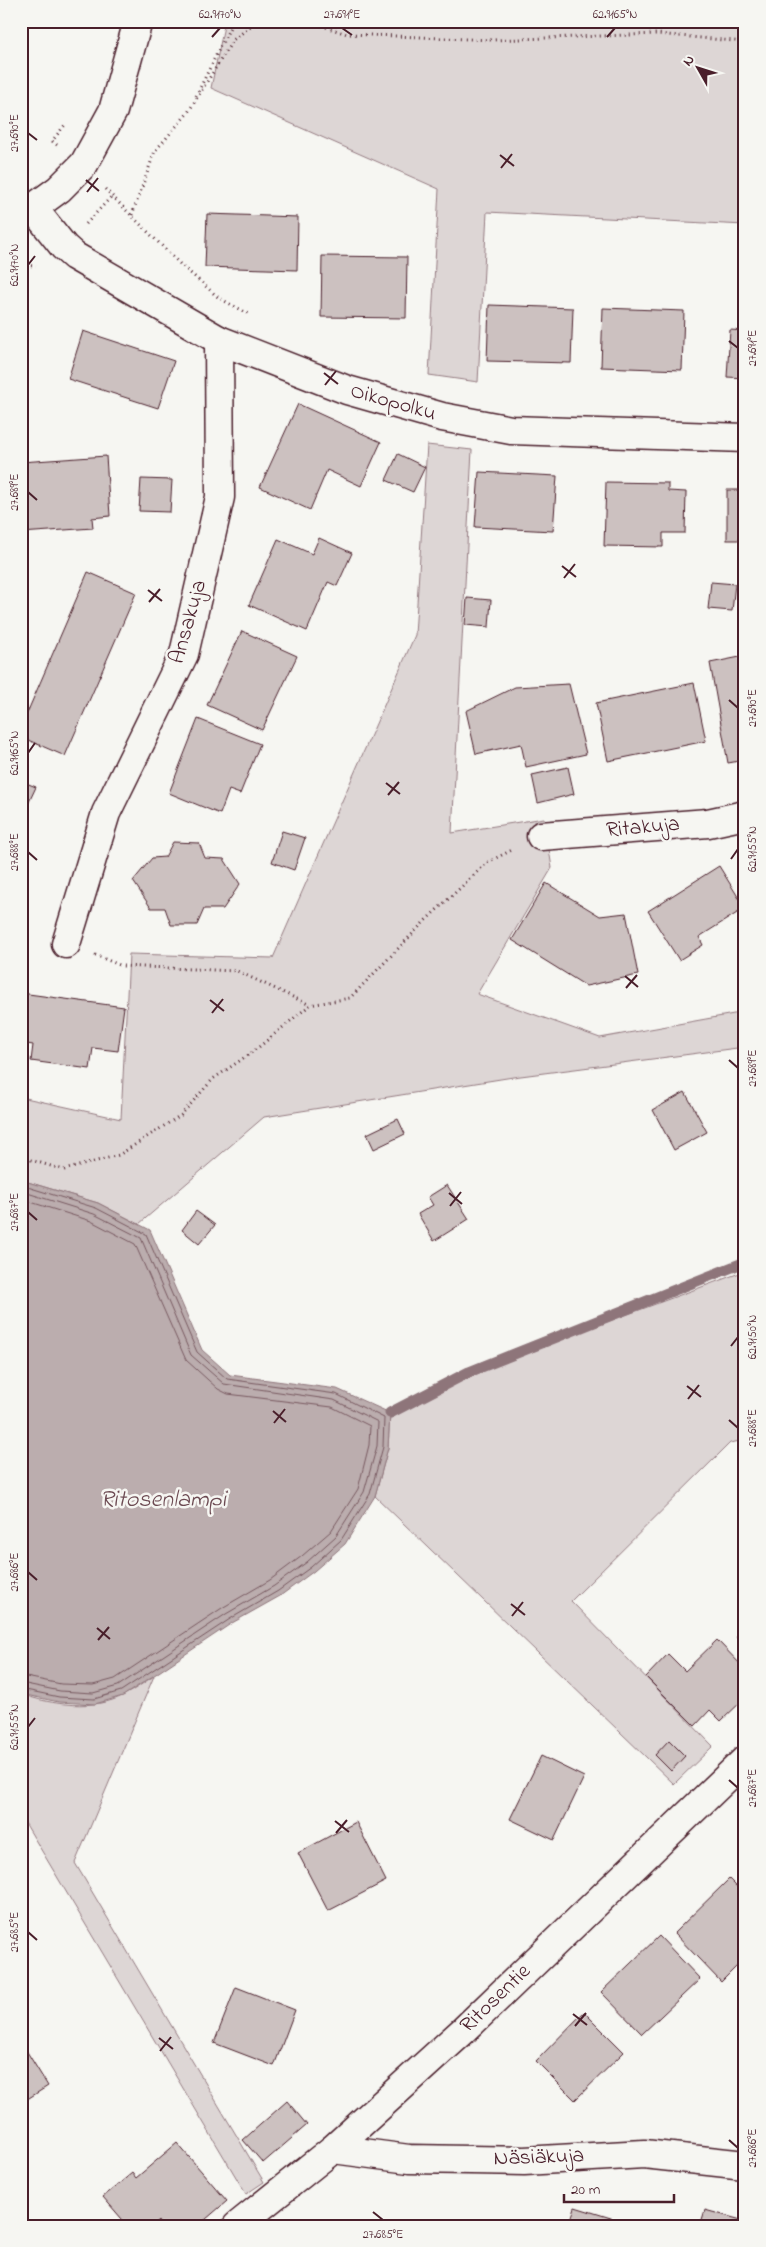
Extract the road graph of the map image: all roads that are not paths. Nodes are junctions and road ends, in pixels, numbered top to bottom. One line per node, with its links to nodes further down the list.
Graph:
1 (138, 21): 2 (street)
2 (27, 210): 3 (street, Oikopolku)
3 (219, 340): 4 (street, Oikopolku); 7 (street, Ansakuja)
4 (745, 438)
5 (745, 815): 6 (street, Ritakuja)
6 (541, 836)
7 (66, 944)
8 (745, 1760): 9 (street, Ritosentie)
9 (332, 2149): 10 (street, Näsiäkuja); 11 (street, Ritosentie)
10 (745, 2164)
11 (237, 2226)

